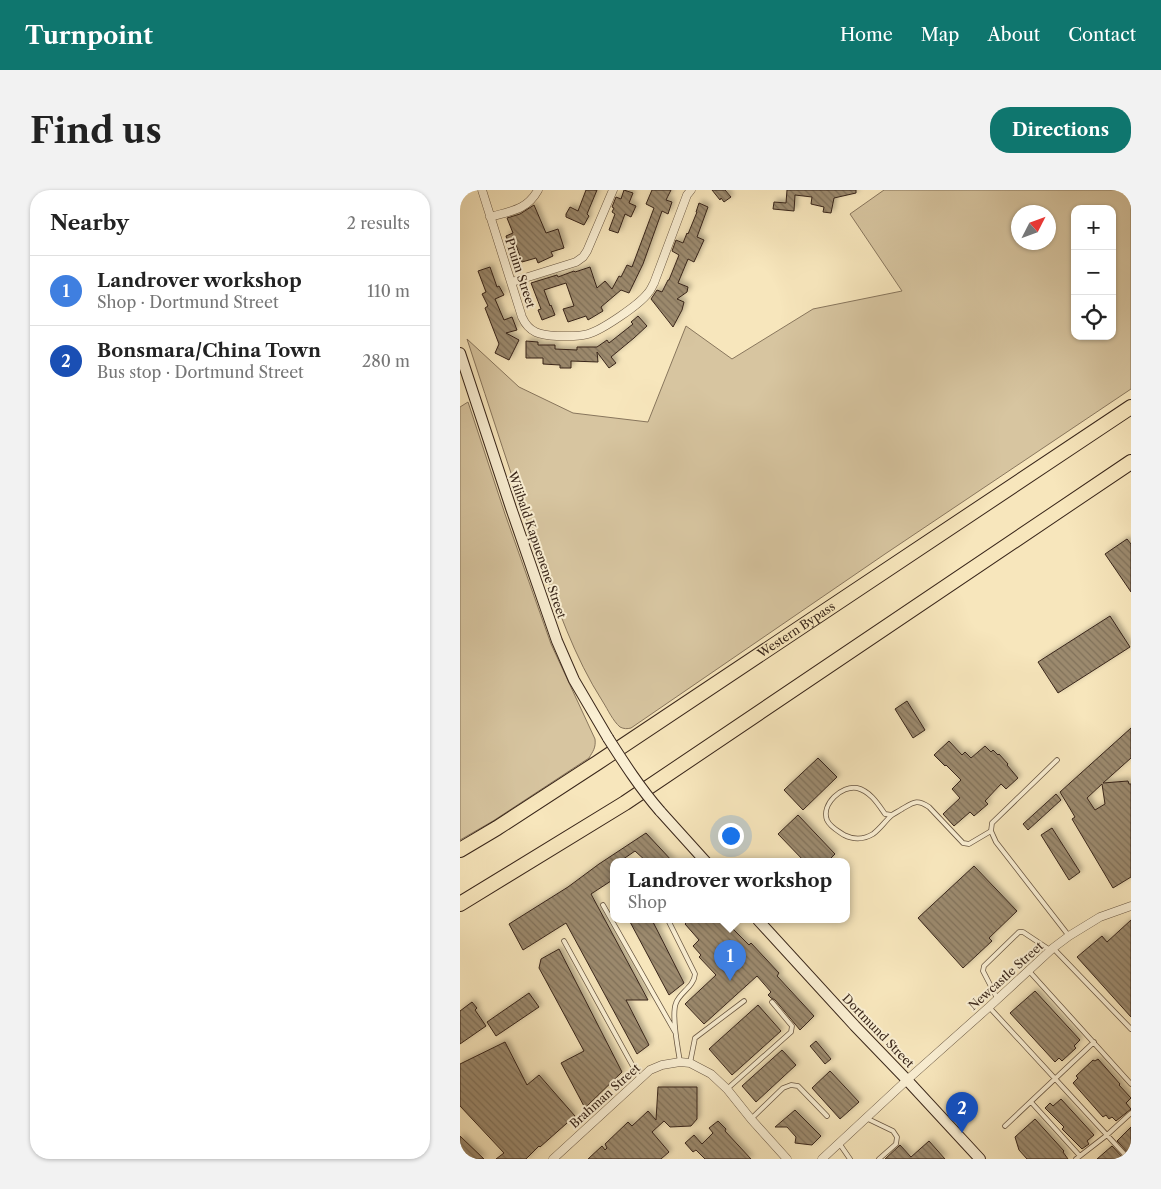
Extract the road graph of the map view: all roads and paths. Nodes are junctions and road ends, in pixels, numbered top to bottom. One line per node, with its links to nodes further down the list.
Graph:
1 (482, 190): 5 (street, Pruim Street)
2 (538, 190): 5 (street)
3 (613, 190): 6 (street)
4 (691, 190): 6 (street, Pruim Street)
5 (490, 217): 6 (street, Pruim Street)
6 (512, 282)
7 (460, 353): 14 (street, Wilibald Kapuenene Street, bridge)
8 (1131, 407): 13 (highway, Western Bypass)
9 (1131, 462): 15 (highway)
10 (1057, 760): 12 (lane)
11 (892, 815): 11 (lane); 12 (lane)
12 (991, 831): 22 (lane)
13 (460, 850)
14 (702, 858)
15 (460, 904)
16 (603, 905): 18 (lane)
17 (1131, 906): 22 (street, Newcastle Street)
18 (610, 917)
19 (613, 923): 31 (lane)
20 (670, 923): 31 (lane)
21 (761, 923): 37 (street, Dortmund Street)
22 (1069, 936): 24 (street, Newcastle Street)
23 (564, 941): 35 (lane)
24 (1052, 949): 25 (street, Newcastle Street); 26 (lane); 30 (lane)
25 (1030, 971): 26 (street, Newcastle Street); 32 (lane)
26 (998, 1000): 29 (street, Newcastle Street)
27 (744, 1001): 34 (lane)
28 (772, 1002): 39 (lane)
29 (989, 1007): 36 (lane); 37 (street, Newcastle Street)
30 (1131, 1029)
31 (676, 1034): 33 (lane)
32 (1094, 1042): 36 (lane); 38 (lane)
33 (680, 1062): 34 (street, Brahman Street); 35 (street, Brahman Street)
34 (690, 1063): 39 (street, Brahman Street)
35 (640, 1079): 49 (street, Brahman Street)
36 (1056, 1079): 40 (lane); 46 (lane)
37 (907, 1080): 43 (street, Newcastle Street); 54 (street, Dortmund Street)
38 (1131, 1084)
39 (727, 1089): 44 (street, Brahman Street)
40 (1030, 1102): 45 (lane); 48 (lane)
41 (1131, 1113): 46 (lane)
42 (827, 1116): 44 (lane)
43 (866, 1118): 47 (street, Newcastle Street); 53 (lane)
44 (751, 1119): 50 (street, Brahman Street)
45 (1005, 1126)
46 (1107, 1135): 48 (lane); 55 (lane)
47 (839, 1142): 51 (street, Newcastle Street); 52 (lane)
48 (1078, 1157)
49 (553, 1159)
50 (787, 1159)
51 (822, 1159)
52 (850, 1159)
53 (879, 1159)
54 (980, 1159)
55 (1129, 1159)

